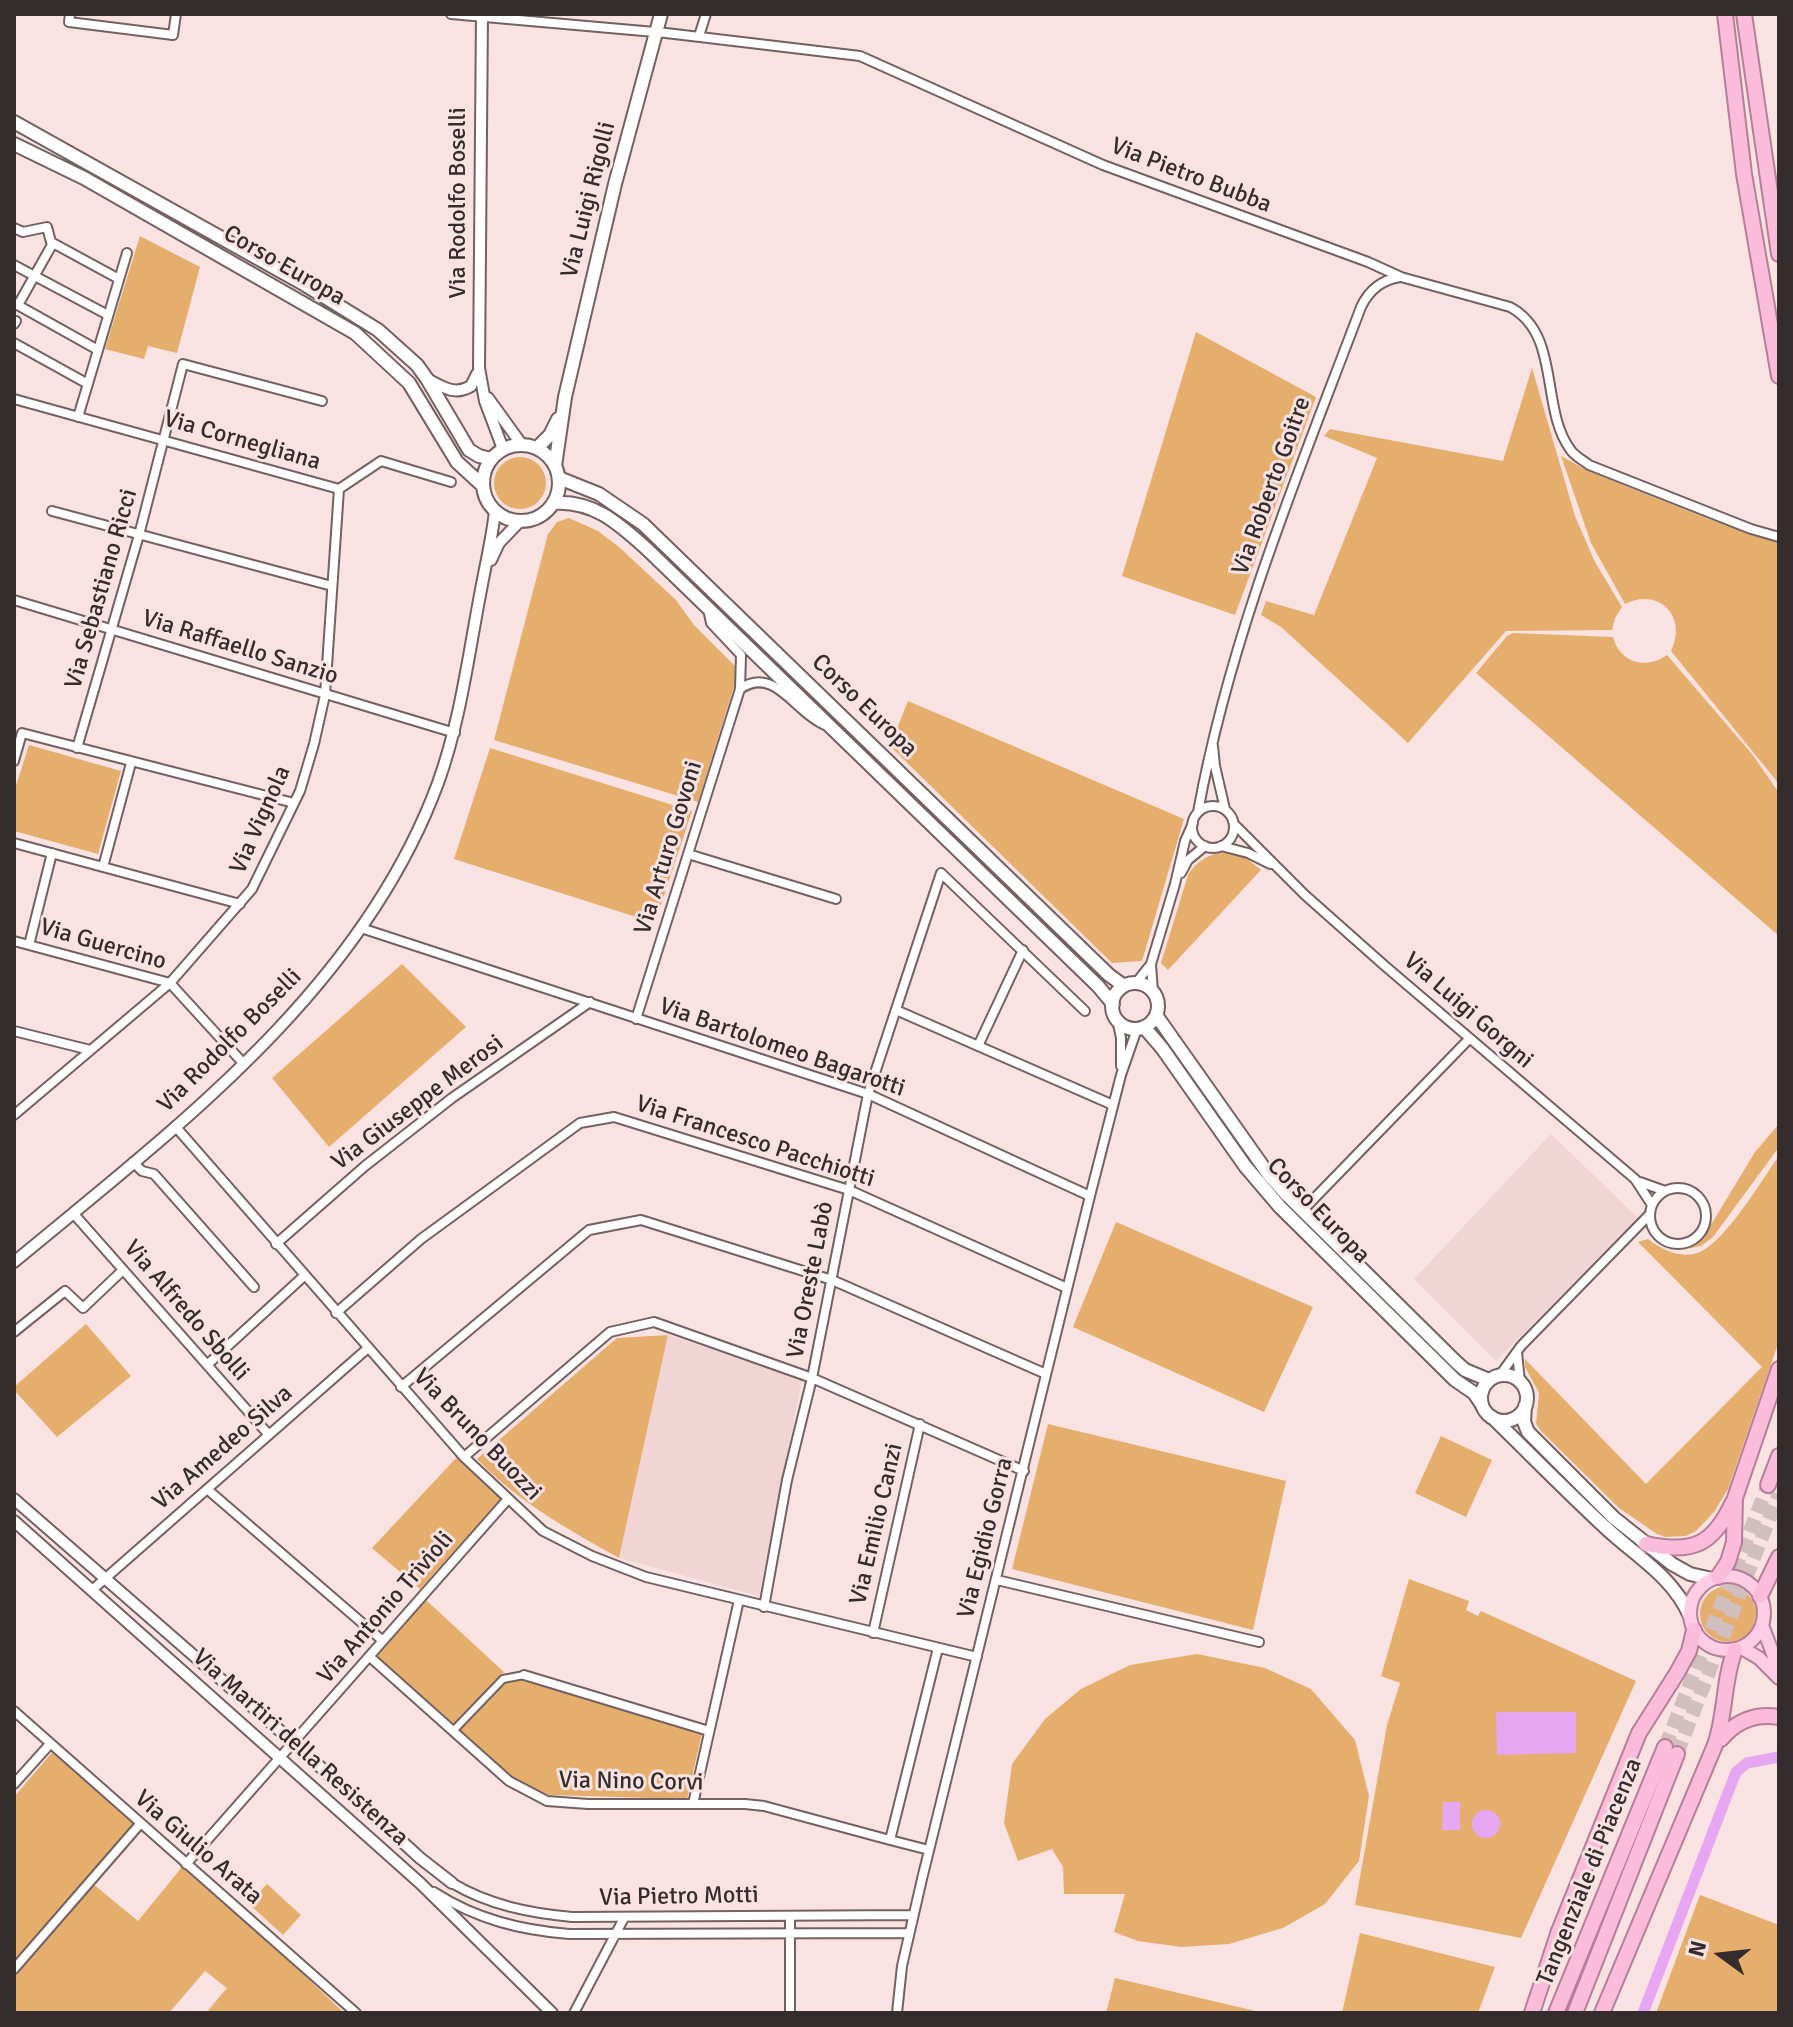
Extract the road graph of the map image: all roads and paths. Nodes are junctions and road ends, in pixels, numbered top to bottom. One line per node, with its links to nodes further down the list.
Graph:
1 (70, 14): 2 (street)
2 (176, 14)
3 (451, 14): 9 (street, Via Pietro Bubba)
4 (593, 14): 10 (street)
5 (661, 14): 11 (main road, Via Luigi Rigolli)
6 (706, 14): 12 (street)
7 (1725, 14): 28 (highway)
8 (1744, 14): 18 (highway)
9 (482, 15): 10 (street, Via Pietro Bubba); 27 (street, Via Rodolfo Boselli)
10 (592, 26): 11 (street, Via Pietro Bubba)
11 (655, 32): 12 (street, Via Pietro Bubba); 32 (main road, Via Luigi Rigolli)
12 (699, 36): 21 (street, Via Pietro Bubba)
13 (14, 122): 29 (main road, Corso Europa)
14 (14, 144): 43 (main road, Corso Europa)
15 (14, 228): 16 (street)
16 (53, 243): 20 (street); 22 (street)
17 (127, 253): 22 (street)
18 (1779, 254)
19 (14, 265): 20 (street)
20 (35, 275): 23 (street); 24 (street)
21 (1401, 277): 50 (street, Via Pietro Bubba); 60 (street, Via Roberto Goitre)
22 (119, 279): 24 (street)
23 (16, 304): 26 (street)
24 (108, 315): 26 (street)
25 (14, 343): 30 (street)
26 (98, 350): 30 (street)
27 (479, 368): 29 (street); 31 (street, Via Rodolfo Boselli)
28 (1779, 376)
29 (427, 379): 40 (main road, Corso Europa)
30 (88, 384): 35 (street)
31 (483, 390): 37 (street, Via Rodolfo Boselli); 39 (street, Via Rodolfo Boselli)
32 (565, 397): 38 (main road, Via Luigi Rigolli); 41 (main road, Via Luigi Rigolli)
33 (14, 399): 35 (street, Via Cornegliana)
34 (322, 401): 36 (street, Via Sebastiano Ricci)
35 (78, 417): 36 (street, Via Cornegliana)
36 (164, 440): 44 (street, Via Cornegliana); 49 (street, Via Sebastiano Ricci)
37 (522, 445): 38 (main road); 39 (main road)
38 (537, 448): 41 (main road)
39 (503, 449): 40 (main road)
40 (491, 459): 43 (main road)
41 (557, 472): 45 (main road); 85 (main road, Corso Europa)
42 (451, 482): 44 (street, Via Cornegliana)
43 (482, 485): 47 (main road)
44 (339, 489): 52 (street, Via Vignola)
45 (553, 503): 48 (main road, Via Rodolfo Boselli); 54 (main road, Corso Europa)
46 (52, 511): 49 (street)
47 (495, 511): 48 (main road); 51 (street, Via Rodolfo Boselli)
48 (520, 521): 51 (street, Via Rodolfo Boselli)
49 (139, 535): 52 (street); 55 (street, Via Sebastiano Ricci)
50 (1779, 537)
51 (484, 577): 59 (street, Via Rodolfo Boselli)
52 (332, 586): 57 (street, Via Vignola)
53 (14, 600): 55 (street, Via Raffaello Sanzio)
54 (708, 608): 56 (street, Via Arturo Govoni); 58 (main road, Corso Europa)
55 (112, 629): 57 (street, Via Raffaello Sanzio); 61 (street, Via Sebastiano Ricci)
56 (740, 689): 58 (street); 73 (street, Via Arturo Govoni)
57 (325, 695): 59 (street, Via Raffaello Sanzio); 64 (street, Via Vignola)
58 (831, 728): 88 (main road, Corso Europa)
59 (455, 733): 79 (street, Via Rodolfo Boselli)
60 (1213, 733): 65 (street, Via Roberto Goitre); 66 (street, Via Roberto Goitre)
61 (77, 748): 62 (street); 63 (street)
62 (14, 761)
63 (131, 763): 64 (street); 74 (street)
64 (294, 803): 78 (street, Via Vignola)
65 (1225, 809): 66 (street); 68 (street)
66 (1198, 812): 67 (street)
67 (1193, 823): 70 (street); 76 (street)
68 (1234, 824): 71 (street); 75 (street, Via Luigi Gorgni)
69 (14, 843): 72 (street)
70 (1205, 846): 71 (street); 76 (street)
71 (1221, 846): 75 (street, Via Luigi Gorgni)
72 (52, 853): 74 (street); 81 (street)
73 (688, 854): 77 (street); 92 (street, Via Arturo Govoni)
74 (103, 867): 78 (street)
75 (1278, 869): 96 (street, Via Luigi Gorgni)
76 (1175, 884): 83 (street)
77 (836, 899)
78 (240, 904): 84 (street, Via Vignola)
79 (361, 928): 87 (street); 99 (street, Via Rodolfo Boselli)
80 (14, 941): 81 (street, Via Guercino)
81 (29, 945): 84 (street, Via Guercino)
82 (1023, 950): 89 (street, Via Oreste Labò); 90 (street); 97 (street)
83 (1151, 964): 85 (street); 86 (street)
84 (170, 983): 98 (street, Via Vignola); 99 (street, Via Guercino)
85 (1130, 985): 86 (main road, Corso Europa); 88 (main road)
86 (1153, 992): 91 (main road, Corso Europa)
87 (590, 1002): 92 (street, Via Bartolomeo Bagarotti); 115 (street, Via Giuseppe Merosi)
88 (1113, 1004): 93 (main road, Corso Europa)
89 (896, 1010): 97 (street); 101 (street, Via Oreste Labò)
90 (1085, 1011)
91 (1156, 1015): 94 (main road); 110 (main road, Corso Europa)
92 (636, 1019): 101 (street, Via Bartolomeo Bagarotti)
93 (1117, 1019): 94 (main road, Corso Europa); 100 (street, Via Egidio Gorra)
94 (1141, 1028): 100 (street, Via Egidio Gorra); 133 (main road, Corso Europa)
95 (14, 1031): 98 (street)
96 (1469, 1039): 106 (street, Via Luigi Gorgni); 110 (street)
97 (978, 1046): 102 (street)
98 (90, 1050): 103 (street, Via Vignola)
99 (243, 1063): 104 (street, Via Rodolfo Boselli)
100 (1121, 1075): 102 (street, Via Egidio Gorra)
101 (868, 1094): 107 (street, Via Oreste Labò); 109 (street, Via Bartolomeo Bagarotti)
102 (1113, 1105): 109 (street, Via Egidio Gorra)
103 (15, 1112)
104 (175, 1126): 105 (street, Via Rodolfo Boselli); 115 (street, Via Bruno Buozzi)
105 (133, 1162): 112 (street, Via Rodolfo Boselli); 120 (street)
106 (1635, 1179): 108 (street, Via Luigi Gorgni); 111 (street, Via Luigi Gorgni)
107 (849, 1190): 119 (street, Via Oreste Labò); 121 (street, Via Francesco Pacchiotti); 122 (street, Via Francesco Pacchiotti)
108 (1665, 1191): 111 (street); 113 (street)
109 (1090, 1196): 121 (street, Via Egidio Gorra)
110 (1303, 1210): 129 (main road, Corso Europa)
111 (1651, 1210): 113 (street); 114 (street)
112 (73, 1213): 116 (street, Via Rodolfo Boselli); 117 (street, Via Alfredo Sbolli)
113 (1654, 1231): 114 (street)
114 (1632, 1233): 125 (street)
115 (276, 1244): 118 (street, Via Bruno Buozzi)
116 (14, 1262)
117 (123, 1270): 123 (street); 126 (street, Via Alfredo Sbolli)
118 (304, 1276): 122 (street, Via Bruno Buozzi); 126 (street)
119 (832, 1280): 128 (street); 130 (street, Via Oreste Labò); 132 (street)
120 (254, 1287)
121 (1067, 1288): 128 (street, Via Egidio Gorra)
122 (336, 1313): 124 (street, Via Bruno Buozzi)
123 (14, 1332)
124 (368, 1348): 132 (street, Via Bruno Buozzi); 137 (street, Via Amedeo Silva)
125 (1518, 1352): 129 (street); 131 (street)
126 (207, 1365): 137 (street, Via Alfredo Sbolli)
127 (1779, 1369): 143 (highway)
128 (1046, 1374): 140 (street, Via Egidio Gorra)
129 (1495, 1377): 131 (main road); 133 (main road)
130 (812, 1378): 136 (street); 139 (street); 155 (street, Via Oreste Labò)
131 (1520, 1382): 134 (main road)
132 (401, 1387): 139 (street, Via Bruno Buozzi)
133 (1482, 1405): 135 (main road)
134 (1525, 1406): 135 (main road); 147 (main road)
135 (1492, 1417): 156 (main road)
136 (920, 1424): 140 (street); 158 (street, Via Emilio Canzi)
137 (269, 1435): 142 (street, Via Amedeo Silva)
138 (1779, 1456): 141 (highway)
139 (464, 1457): 144 (street, Via Bruno Buozzi)
140 (1024, 1471): 151 (street, Via Egidio Gorra)
141 (1768, 1485)
142 (207, 1489): 149 (street, Via Amedeo Silva); 159 (street)
143 (1735, 1498): 147 (highway); 150 (highway)
144 (508, 1499): 154 (street, Via Bruno Buozzi); 159 (street, Via Antonio Trivioli)
145 (16, 1504): 149 (street, Via Martiri della Resistenza)
146 (14, 1521): 152 (street, Via Martiri della Resistenza)
147 (1646, 1544): 150 (main road)
148 (1779, 1557): 153 (highway)
149 (105, 1578): 152 (street, Via Amedeo Silva); 172 (street, Via Martiri della Resistenza)
150 (1715, 1578): 153 (main road); 156 (main road)
151 (997, 1580): 160 (street); 164 (street, Via Egidio Gorra)
152 (92, 1590): 175 (street, Via Martiri della Resistenza)
153 (1760, 1596): 157 (main road)
154 (739, 1600): 155 (street, Via Bruno Buozzi); 171 (street)
155 (764, 1607): 158 (street, Via Bruno Buozzi)
156 (1692, 1623): 162 (main road); 196 (highway)
157 (1762, 1625): 162 (main road); 165 (main road)
158 (873, 1633): 161 (street, Via Bruno Buozzi)
159 (383, 1641): 163 (street, Via Antonio Trivioli)
160 (1259, 1642)
161 (938, 1648): 164 (street, Via Bruno Buozzi); 179 (street)
162 (1738, 1649): 167 (main road); 174 (highway)
163 (370, 1657): 170 (street, Via Nino Corvi); 172 (street, Via Antonio Trivioli)
164 (977, 1657): 180 (street, Via Egidio Gorra)
165 (1779, 1670)
166 (524, 1675): 170 (street); 171 (street)
167 (1779, 1678)
168 (14, 1711): 173 (street, Via Giulio Arata)
169 (1779, 1717): 174 (highway)
170 (453, 1731): 177 (street, Via Nino Corvi)
171 (709, 1731): 177 (street)
172 (294, 1743): 175 (street, Via Antonio Trivioli); 183 (street, Via Martiri della Resistenza)
173 (50, 1744): 176 (street); 178 (street, Via Giulio Arata)
174 (1715, 1745): 199 (highway)
175 (281, 1757): 181 (street, Via Antonio Trivioli); 182 (street, Via Martiri della Resistenza)
176 (14, 1784)
177 (693, 1804): 179 (street, Via Nino Corvi)
178 (140, 1824): 181 (street, Via Giulio Arata); 190 (street)
179 (890, 1840): 180 (street)
180 (929, 1850): 184 (street, Via Egidio Gorra)
181 (186, 1864): 191 (street, Via Giulio Arata)
182 (420, 1883): 189 (street, Via Pietro Motti); 192 (street, Via Martiri della Resistenza)
183 (452, 1883): 186 (street, Via Pietro Motti)
184 (913, 1915): 185 (street, Via Pietro Motti); 188 (street, Via Egidio Gorra)
185 (790, 1916): 186 (street, Via Pietro Motti); 187 (street)
186 (624, 1918): 189 (street)
187 (790, 1932): 188 (street, Via Pietro Motti); 189 (street, Via Pietro Motti); 194 (street)
188 (909, 1933): 195 (street, Via Egidio Gorra)
189 (616, 1936): 193 (street, Via Pietro Motti)
190 (14, 1969)
191 (356, 2013)
192 (552, 2013)
193 (574, 2013)
194 (790, 2013)
195 (897, 2013)
196 (1532, 2013)
197 (1556, 2013): 198 (highway, Tangenziale di Piacenza)
198 (1575, 2013)
199 (1602, 2013)

